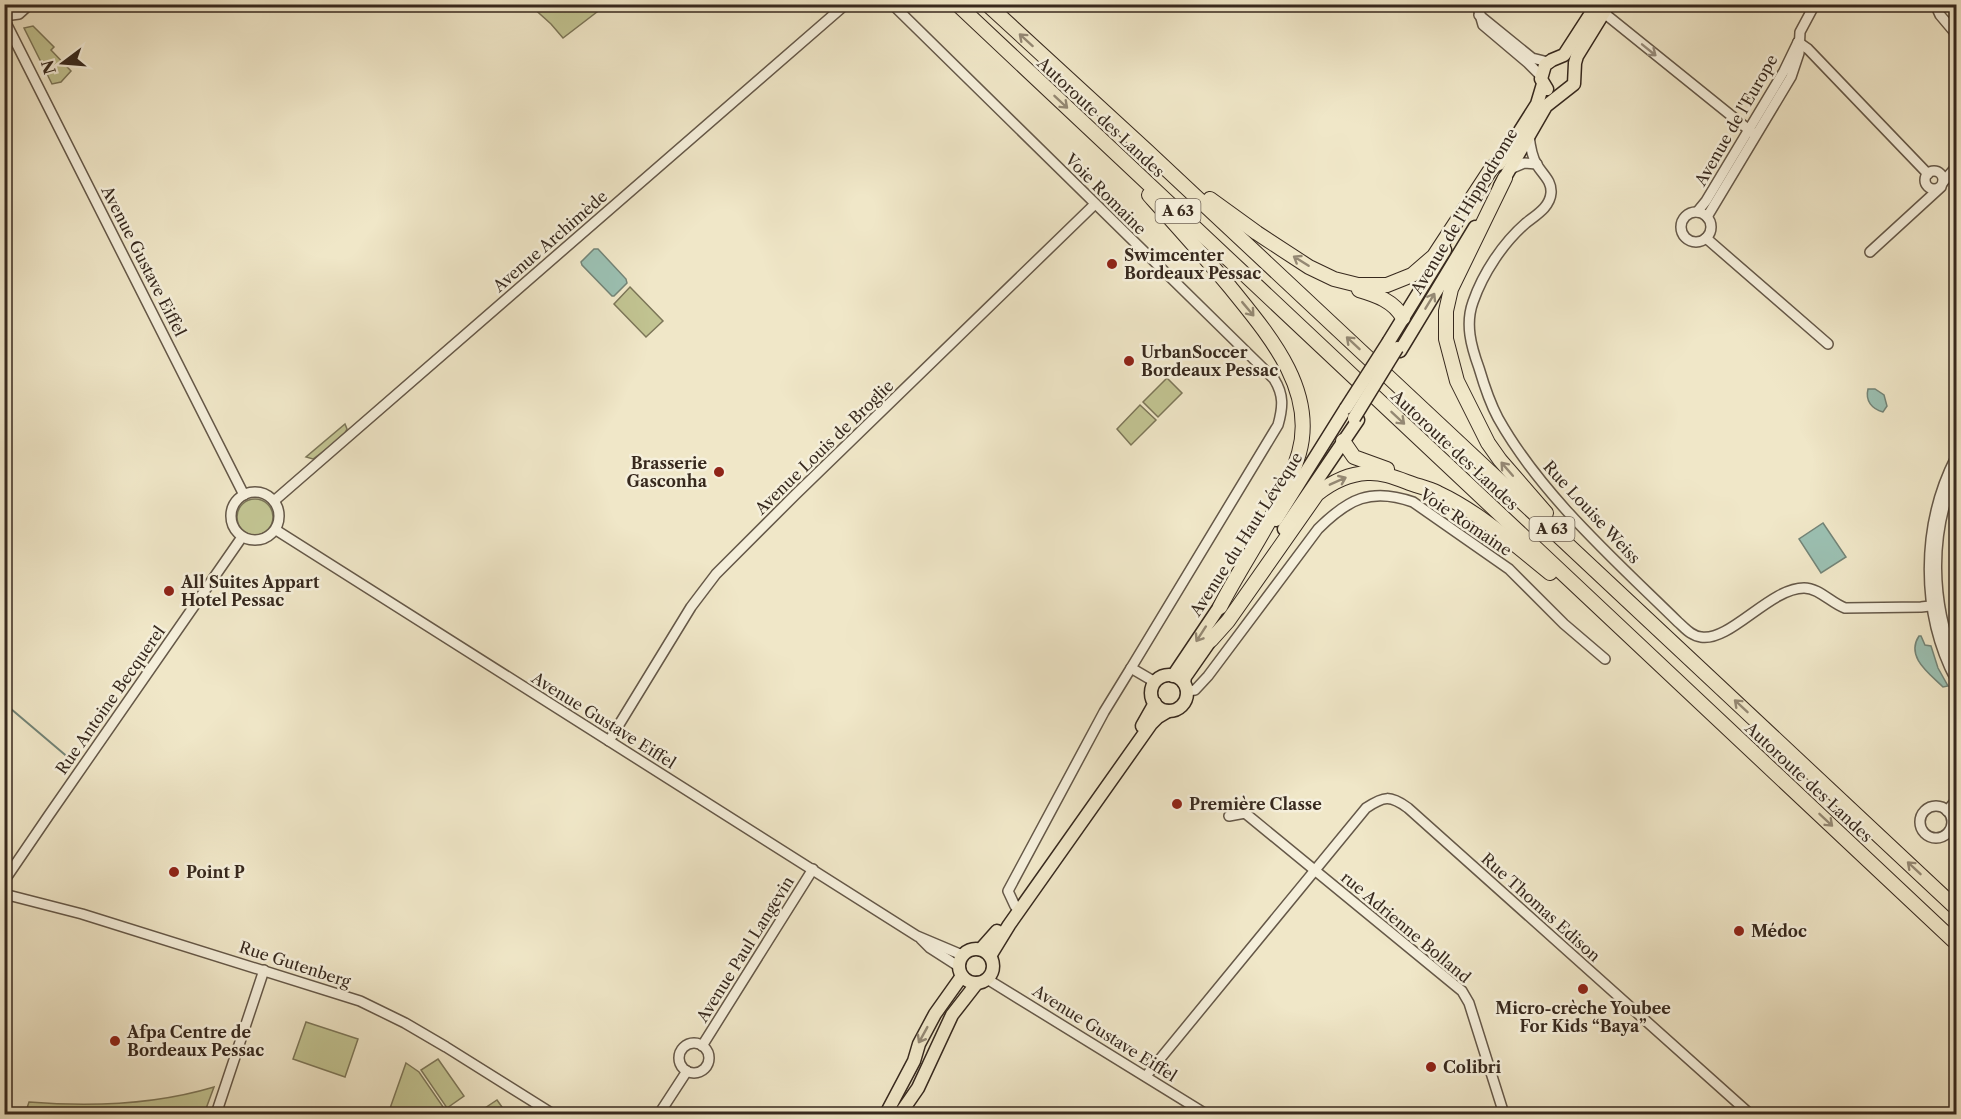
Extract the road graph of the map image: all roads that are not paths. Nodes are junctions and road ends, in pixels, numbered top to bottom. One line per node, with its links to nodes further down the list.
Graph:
1 (30, 4): 10 (street)
2 (846, 4): 44 (street, Avenue Archimède)
3 (892, 4): 29 (street, Voie Romaine)
4 (957, 4): 20 (highway, Autoroute des Landes / A 63, one-way to 20)
5 (987, 4): 23 (highway, Autoroute des Landes / A 63, one-way to 5)
6 (1477, 4): 11 (street)
7 (1815, 4): 15 (street, Avenue de l'Europe)
8 (1935, 4): 13 (street)
9 (1604, 7): 16 (main road); 17 (main road); 21 (street, one-way to 21)
10 (19, 14): 12 (street); 14 (street)
11 (1479, 15): 16 (street); 18 (street)
12 (4, 17): 14 (street, Avenue Gustave Eiffel)
13 (1956, 34)
14 (16, 41): 43 (street, Avenue Gustave Eiffel)
15 (1798, 42): 21 (street, Avenue de l'Europe); 27 (street)
16 (1552, 60): 17 (main road); 18 (main road)
17 (1575, 71): 19 (main road)
18 (1542, 80): 19 (main road); 26 (main road, Avenue de l'Hippodrome)
19 (1563, 93): 22 (main road, Avenue de l'Hippodrome)
20 (1091, 130): 48 (highway, one-way to 48); 60 (highway, Autoroute des Landes / A 63, one-way to 60)
21 (1752, 133): 30 (street, Avenue de l'Europe); 31 (street, Avenue de l'Europe)
22 (1529, 134): 24 (street, Rue Louise Weiss); 26 (main road, Avenue de l'Hippodrome)
23 (1147, 151): 34 (highway, one-way to 23); 51 (highway, Autoroute des Landes / A 63, one-way to 23)
24 (1537, 165): 26 (street); 47 (street, Rue Louise Weiss)
25 (1956, 167): 28 (street)
26 (1506, 168): 34 (highway); 35 (main road, Avenue de l'Hippodrome); 37 (main road, Avenue de l'Hippodrome, one-way to 26); 51 (highway, one-way to 26)
27 (1928, 174): 28 (street); 28 (street)
28 (1942, 185): 33 (street)
29 (1095, 204): 53 (street, Voie Romaine); 59 (street, Avenue Louis de Broglie)
30 (1697, 212): 31 (street); 32 (street)
31 (1707, 217): 32 (street)
32 (1706, 238): 36 (street)
33 (1870, 252)
34 (1334, 279): 35 (highway)
35 (1402, 321): 37 (main road, Avenue de l'Hippodrome)
36 (1828, 344)
37 (1394, 346): 38 (main road, bridge)
38 (1352, 415): 39 (main road, Avenue du Haut Lévèque); 48 (main road, Avenue du Haut Lévèque)
39 (1345, 438): 42 (highway); 49 (main road, Avenue du Haut Lévèque)
40 (1956, 457): 47 (street)
41 (1956, 473): 47 (street)
42 (1436, 492): 49 (highway, one-way to 42); 60 (highway)
43 (244, 495): 44 (street); 46 (street)
44 (274, 501): 45 (street)
45 (276, 530): 46 (street); 59 (street, Avenue Gustave Eiffel)
46 (242, 537): 66 (street, Rue Antoine Becquerel)
47 (1936, 605): 52 (street); 54 (street)
48 (1220, 607): 56 (main road, Avenue du Haut Lévèque, one-way to 56)
49 (1211, 640): 56 (main road, Avenue du Haut Lévèque)
50 (1605, 659): 56 (street, Voie Romaine)
51 (1694, 662): 69 (highway, Autoroute des Landes / A 63, one-way to 51)
52 (1956, 663)
53 (1131, 668): 55 (street); 68 (street, Voie Romaine)
54 (1956, 680)
55 (1155, 682): 56 (main road); 57 (main road)
56 (1181, 684): 58 (main road)
57 (1155, 703): 58 (main road); 68 (main road)
58 (1168, 711): 71 (main road)
59 (609, 741): 64 (street, Avenue Gustave Eiffel)
60 (1752, 751): 70 (highway, Autoroute des Landes / A 63, one-way to 70)
61 (1956, 800): 62 (street)
62 (1947, 811)
63 (1229, 816): 65 (street)
64 (813, 869): 72 (street, Avenue Gustave Eiffel); 75 (street, Avenue Paul Langevin)
65 (1315, 871): 77 (street, Rue Thomas Edison); 84 (street, rue Adrienne Bolland); 85 (street, Rue Thomas Edison)
66 (4, 881)
67 (4, 894): 73 (street, Rue Gutenberg)
68 (1015, 906): 71 (main road)
69 (1956, 908)
70 (1956, 943)
71 (985, 953): 72 (main road); 74 (main road)
72 (961, 966): 74 (main road); 81 (main road, one-way to 81)
73 (264, 970): 78 (street); 79 (street, Rue Gutenberg)
74 (982, 981): 77 (street, Avenue Gustave Eiffel); 82 (main road)
75 (702, 1046): 76 (street, Avenue Paul Langevin); 76 (street, Avenue Paul Langevin)
76 (687, 1071): 80 (street, Avenue Paul Langevin)
77 (1146, 1077): 83 (street, Avenue Gustave Eiffel)
78 (216, 1114)
79 (554, 1114)
80 (659, 1114)
81 (886, 1114)
82 (900, 1114)
83 (1206, 1114)
84 (1504, 1114)
85 (1750, 1114)

